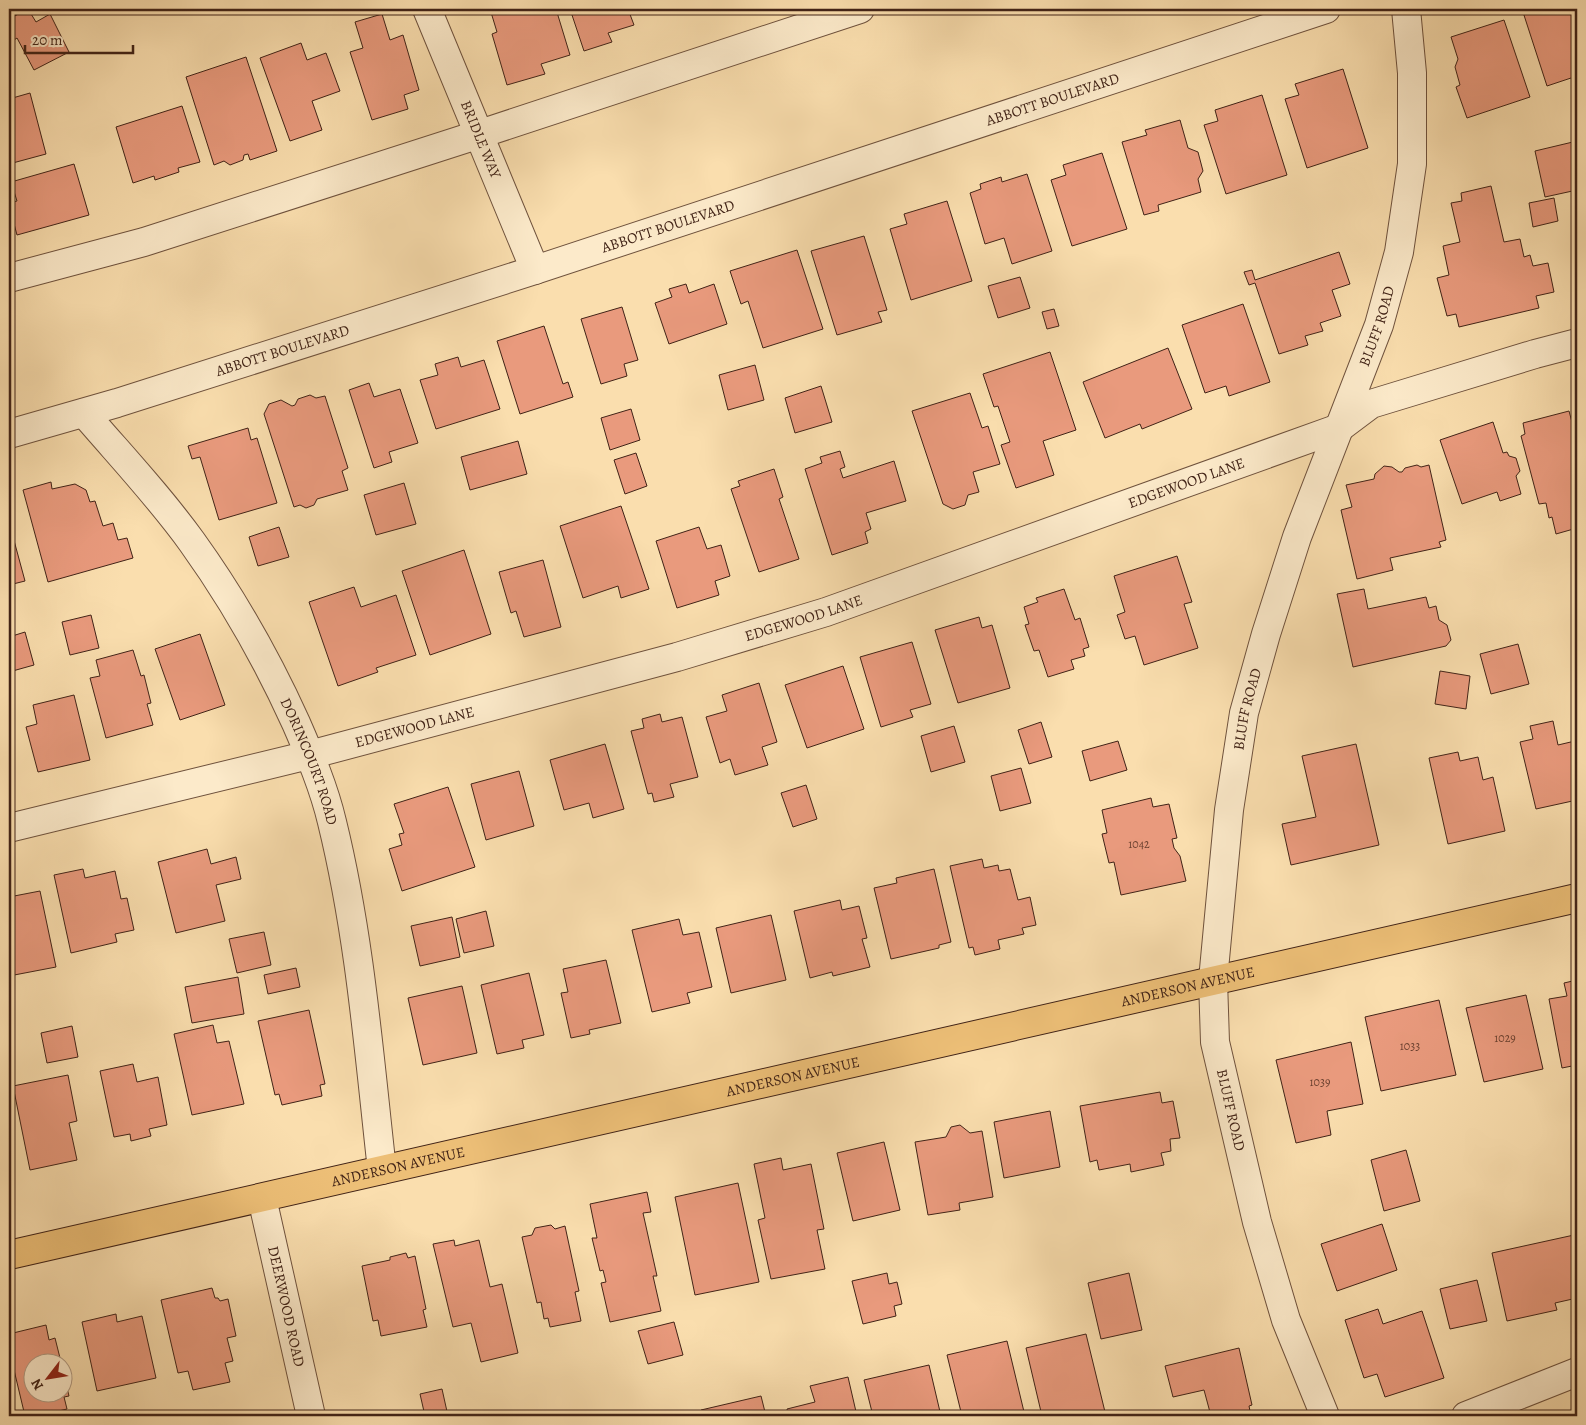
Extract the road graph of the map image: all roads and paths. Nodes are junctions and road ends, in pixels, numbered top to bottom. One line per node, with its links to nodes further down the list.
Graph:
1 (427, 9): 5 (street, BRIDLE WAY)
2 (860, 9): 5 (street)
3 (1326, 9): 6 (street, ABBOTT BOULEVARD)
4 (1406, 9): 10 (street, BLUFF ROAD)
5 (480, 134): 6 (street, BRIDLE WAY); 7 (street)
6 (535, 270): 9 (street, ABBOTT BOULEVARD)
7 (9, 278)
8 (1577, 343): 10 (street, EDGEWOOD LANE)
9 (84, 413): 11 (street, ABBOTT BOULEVARD); 12 (street, DORINCOURT ROAD)
10 (1339, 428): 12 (street, EDGEWOOD LANE); 15 (street, BLUFF ROAD)
11 (9, 434)
12 (310, 755): 13 (street, EDGEWOOD LANE); 16 (street, DORINCOURT ROAD)
13 (9, 828)
14 (1577, 898): 15 (main road, ANDERSON AVENUE)
15 (1213, 980): 16 (main road, ANDERSON AVENUE); 21 (street, BLUFF ROAD)
16 (382, 1170): 17 (main road, ANDERSON AVENUE)
17 (262, 1198): 18 (main road, ANDERSON AVENUE); 20 (street, DEERWOOD ROAD)
18 (9, 1255)
19 (1577, 1372): 22 (street)
20 (311, 1416)
21 (1325, 1416)
22 (1466, 1416)

